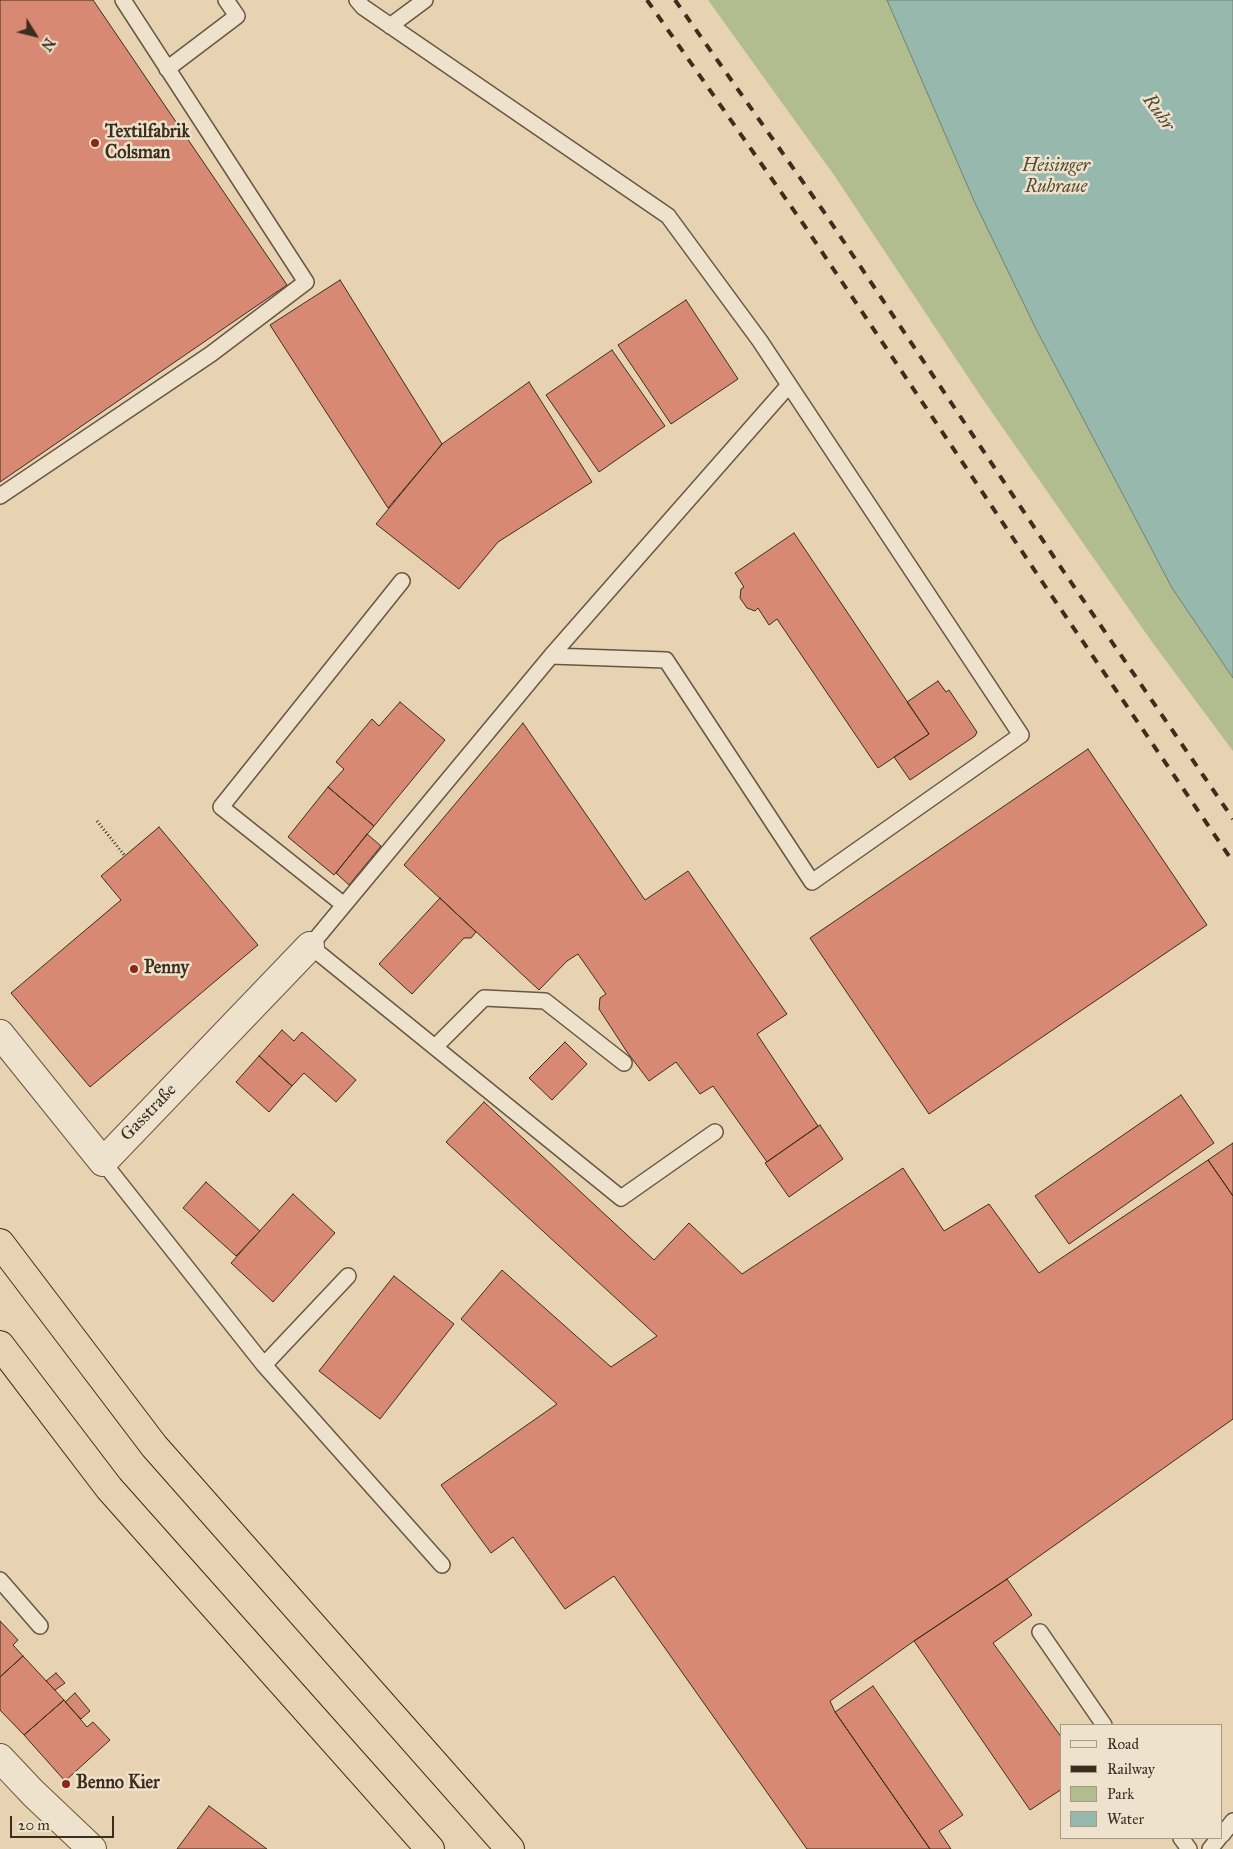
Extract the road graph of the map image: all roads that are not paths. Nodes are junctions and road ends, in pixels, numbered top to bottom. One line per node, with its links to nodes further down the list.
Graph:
1 (123, 0): 6 (lane)
2 (226, 0): 6 (lane)
3 (358, 0): 5 (lane)
4 (425, 0): 5 (lane)
5 (390, 26): 7 (lane)
6 (167, 69): 8 (lane)
7 (789, 385): 10 (lane); 10 (lane)
8 (0, 496)
9 (402, 581): 11 (lane)
10 (551, 656): 11 (lane)
11 (344, 905): 12 (lane)
12 (310, 946): 14 (lane); 17 (street, Gasstraße)
13 (0, 1034): 17 (street)
14 (435, 1047): 15 (lane); 16 (lane)
15 (624, 1063)
16 (715, 1132)
17 (103, 1162): 21 (lane)
18 (0, 1243): 33 (highway)
19 (348, 1276): 21 (lane)
20 (0, 1345): 32 (highway)
21 (264, 1365): 22 (lane)
22 (442, 1565)
23 (0, 1580): 24 (lane)
24 (40, 1626)
25 (1040, 1632): 26 (lane)
26 (1103, 1724)
27 (0, 1758): 31 (street)
28 (1233, 1822): 29 (lane)
29 (1223, 1834)
30 (1218, 1839): 34 (lane)
31 (92, 1849)
32 (430, 1849)
33 (510, 1849)
34 (1210, 1849)

